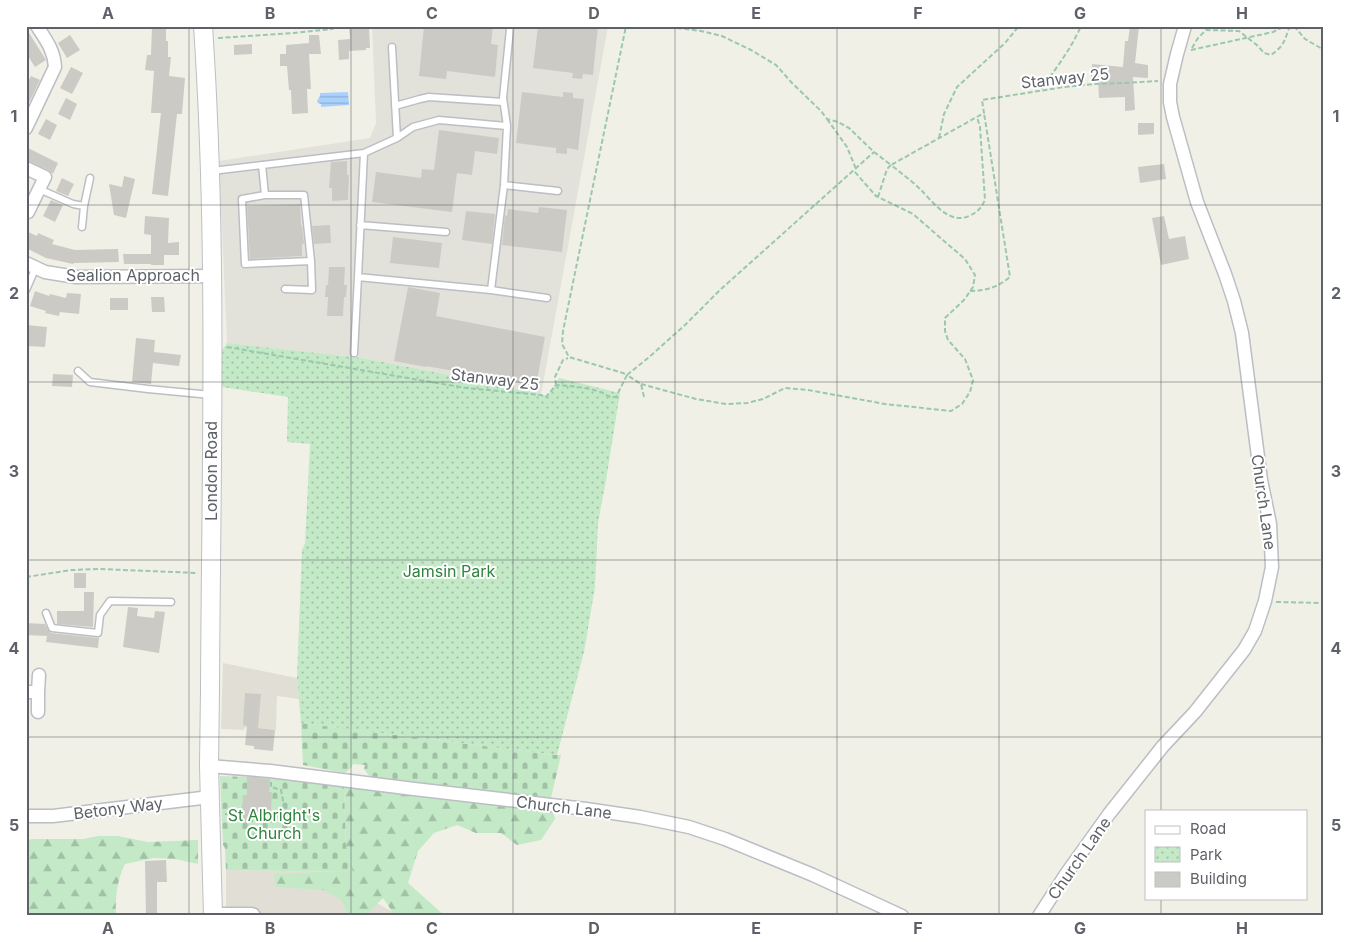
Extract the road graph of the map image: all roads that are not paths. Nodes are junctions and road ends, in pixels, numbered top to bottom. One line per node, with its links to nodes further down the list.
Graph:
1 (37, 26): 9 (street)
2 (1185, 26): 47 (street, Church Lane)
3 (510, 28): 6 (lane)
4 (203, 33): 14 (main road, London Road)
5 (392, 47): 7 (lane)
6 (503, 102): 7 (lane); 8 (lane)
7 (395, 106): 10 (lane)
8 (507, 126): 10 (lane); 16 (lane)
9 (26, 128)
10 (397, 138): 11 (lane)
11 (364, 153): 12 (lane); 22 (lane)
12 (262, 165): 14 (lane); 19 (lane)
13 (26, 168): 17 (street)
14 (210, 171): 27 (main road, London Road)
15 (90, 178): 20 (lane)
16 (504, 185): 18 (lane); 31 (lane)
17 (40, 189): 20 (lane); 21 (street)
18 (558, 191)
19 (265, 195): 25 (lane); 25 (lane)
20 (84, 206): 23 (lane)
21 (28, 212)
22 (360, 225): 24 (lane); 28 (lane)
23 (82, 228)
24 (446, 232)
25 (311, 261): 29 (lane)
26 (31, 265): 27 (street, Sealion Approach); 30 (lane)
27 (213, 276): 35 (main road, London Road)
28 (358, 277): 31 (lane); 33 (lane)
29 (284, 289)
30 (26, 290)
31 (491, 290): 32 (lane)
32 (547, 298)
33 (354, 353)
34 (78, 371): 35 (lane)
35 (212, 395): 41 (main road, London Road)
36 (171, 602): 37 (lane)
37 (46, 613)
38 (39, 675): 39 (street)
39 (32, 692): 40 (street)
40 (38, 712)
41 (209, 766): 42 (main road, London Road); 46 (street, Church Lane)
42 (210, 797): 43 (street, Betony Way); 44 (main road, London Road)
43 (26, 816)
44 (213, 913): 45 (lane)
45 (258, 916)
46 (902, 916)
47 (1039, 916)

